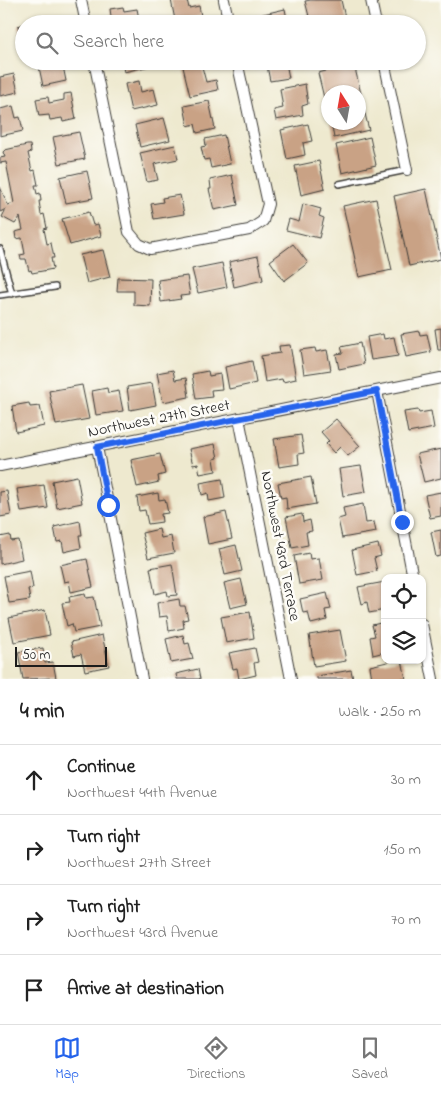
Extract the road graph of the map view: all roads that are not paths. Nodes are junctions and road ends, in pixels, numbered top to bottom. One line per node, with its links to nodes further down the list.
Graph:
1 (81, 0): 4 (street)
2 (224, 0): 5 (street)
3 (370, 0): 6 (street)
4 (84, 15)
5 (227, 15)
6 (374, 15)
7 (96, 70): 8 (street)
8 (239, 70)
9 (386, 70): 10 (street)
10 (407, 170): 11 (lane)
11 (339, 184)
12 (0, 249): 14 (lane)
13 (55, 286): 14 (lane)
14 (12, 294): 15 (lane)
15 (0, 296)
16 (441, 378): 17 (street, Northwest 27th Street)
17 (377, 391): 18 (street, Northwest 27th Street); 21 (street)
18 (239, 418): 19 (street, Northwest 27th Street); 24 (street, Northwest 43rd Terrace)
19 (97, 447): 20 (street, Northwest 27th Street); 23 (street)
20 (0, 466)
21 (412, 574)
22 (426, 644): 25 (street)
23 (142, 679)
24 (291, 679)
25 (433, 679)

